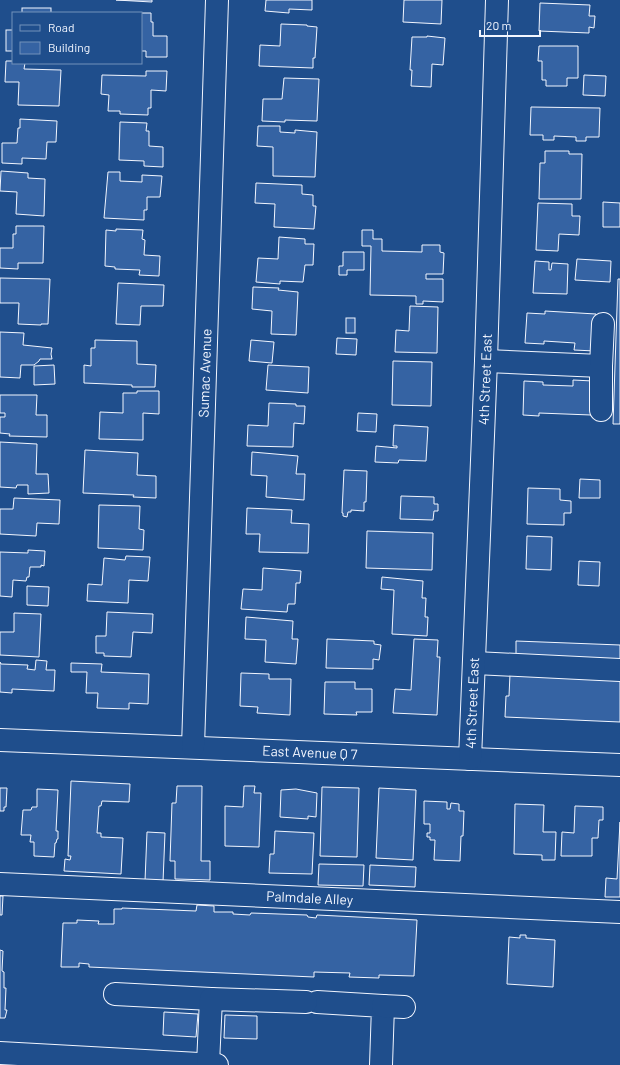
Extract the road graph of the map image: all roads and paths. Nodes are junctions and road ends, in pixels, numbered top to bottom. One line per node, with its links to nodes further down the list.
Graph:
1 (217, 0): 10 (street, Sumac Avenue)
2 (497, 0): 4 (street, 4th Street East)
3 (603, 324): 5 (street)
4 (486, 361): 5 (street); 7 (street, 4th Street East)
5 (601, 366): 6 (street)
6 (601, 410)
7 (475, 663): 8 (street); 11 (street, 4th Street East)
8 (620, 670)
9 (0, 740): 10 (street, East Avenue Q 7)
10 (193, 747): 11 (street, East Avenue Q 7)
11 (470, 759): 12 (street, East Avenue Q 7)
12 (620, 765)
13 (0, 884): 14 (street, Palmdale Alley)
14 (620, 912)
15 (115, 994): 16 (street)
16 (211, 999): 17 (street); 21 (street)
17 (383, 1006): 18 (street); 23 (street)
18 (404, 1007)
19 (0, 1052): 20 (street)
20 (179, 1064): 21 (street)
21 (208, 1064): 22 (street)
22 (217, 1065)
23 (381, 1065)

